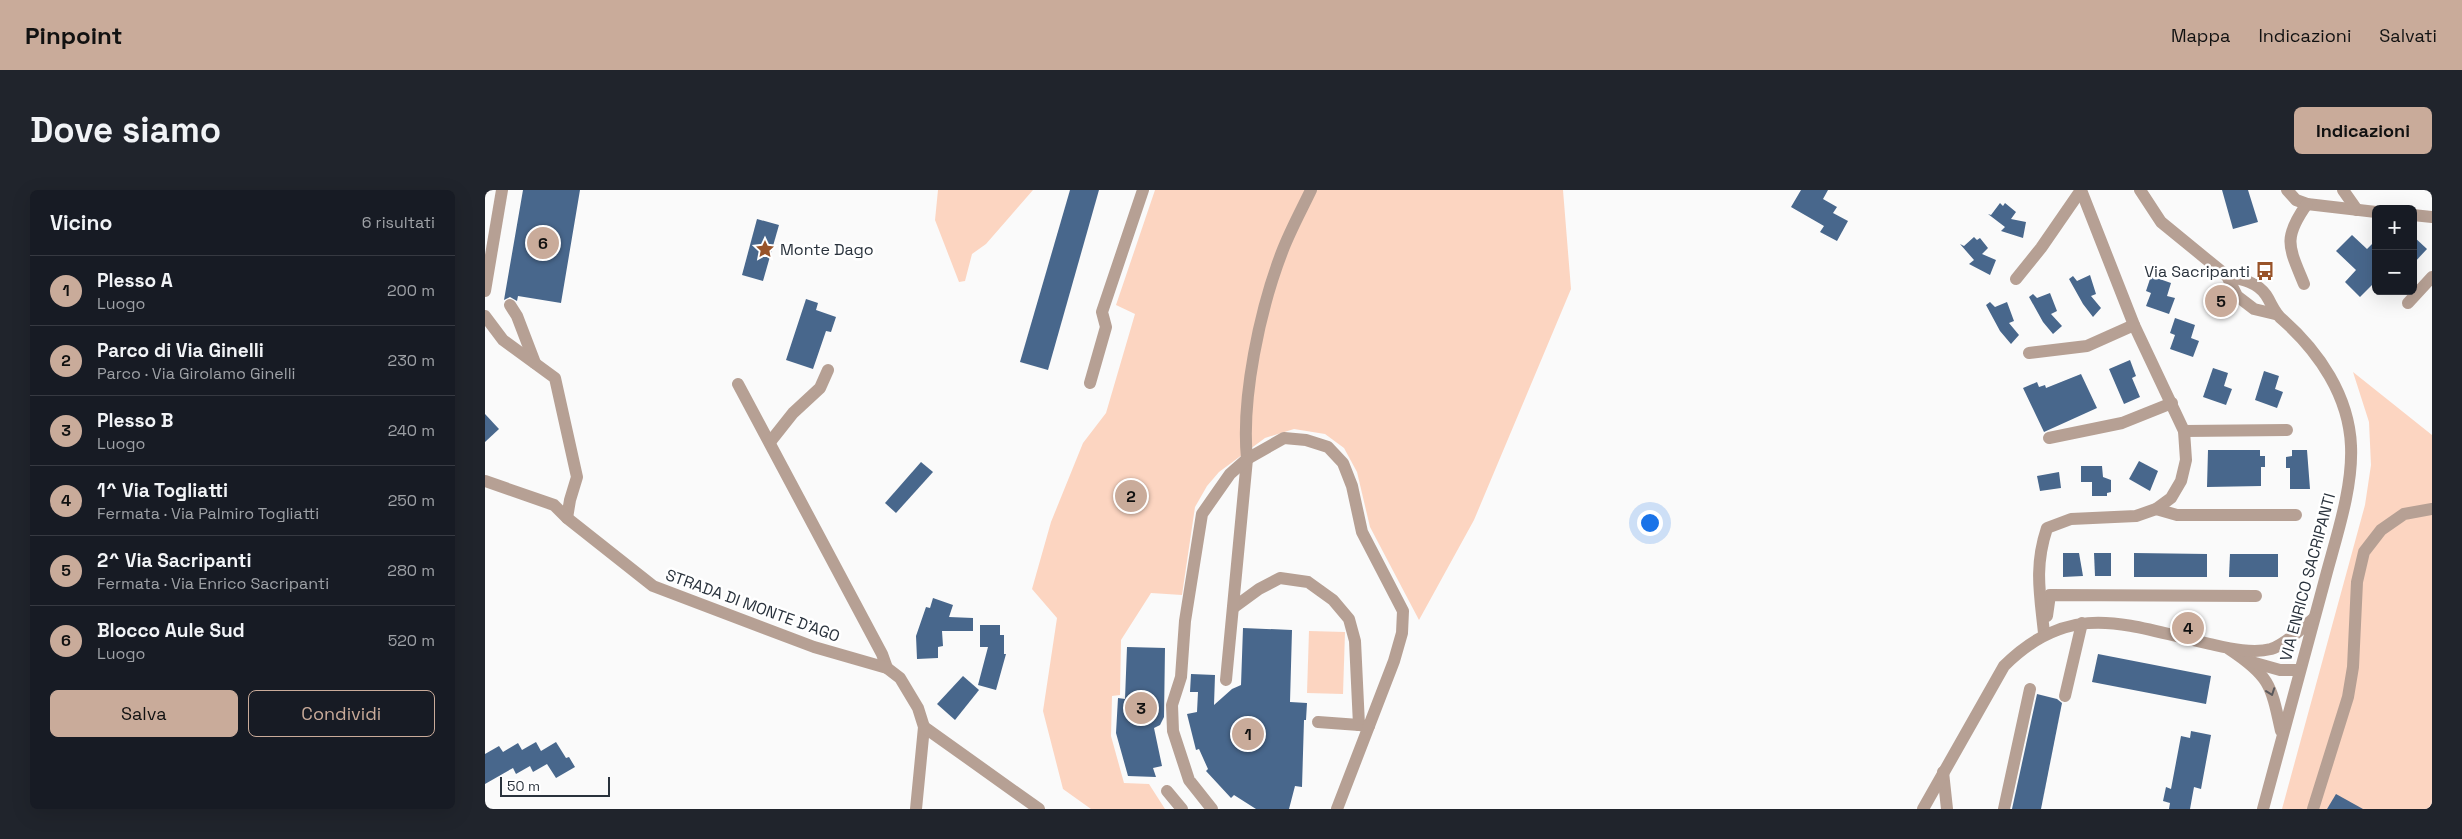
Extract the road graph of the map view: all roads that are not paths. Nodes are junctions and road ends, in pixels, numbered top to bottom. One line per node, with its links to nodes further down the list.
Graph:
1 (502, 190): 16 (street)
2 (1143, 190): 26 (street)
3 (1311, 190): 32 (street)
4 (2140, 190): 12 (street, VIA ENRICO SACRIPANTI)
5 (2287, 190): 7 (street)
6 (2343, 190): 8 (street)
7 (2307, 204): 8 (street); 15 (street)
8 (2357, 210): 9 (street)
9 (2372, 212)
10 (2417, 215): 11 (street)
11 (2432, 217)
12 (2227, 276): 19 (street, VIA ENRICO SACRIPANTI); 19 (street, VIA ENRICO SACRIPANTI)
13 (2432, 277): 17 (street)
14 (2016, 278): 21 (street)
15 (2304, 284)
16 (485, 291)
17 (2408, 303)
18 (510, 305): 23 (street)
19 (2275, 314): 40 (street, VIA ENRICO SACRIPANTI)
20 (485, 316): 23 (street)
21 (2134, 325): 22 (street); 27 (street)
22 (2029, 353)
23 (535, 363): 37 (street)
24 (828, 370): 31 (street)
25 (738, 384): 31 (street)
26 (1090, 384)
27 (2172, 403): 29 (street); 30 (street)
28 (2287, 430): 29 (street)
29 (2184, 431): 35 (street)
30 (2049, 438)
31 (770, 442): 44 (street)
32 (1247, 459): 39 (street); 50 (street); 58 (street)
33 (485, 481): 37 (street, STRADA DI MONTE D'AGO)
34 (2432, 508): 64 (street)
35 (2155, 509): 36 (street); 42 (street)
36 (2296, 516)
37 (567, 518): 44 (street, STRADA DI MONTE D'AGO)
38 (2256, 596): 42 (street)
39 (1233, 608): 46 (street); 50 (street)
40 (2315, 618): 43 (street); 45 (street, VIA ENRICO SACRIPANTI)
41 (2082, 623): 42 (street); 43 (street); 48 (street)
42 (2045, 634): 53 (street)
43 (2249, 655): 45 (street); 52 (street, one-way to 52)
44 (887, 668): 51 (street, STRADA DI MONTE D'AGO)
45 (2299, 670): 52 (street, VIA ENRICO SACRIPANTI)
46 (1226, 680)
47 (2030, 689): 62 (street)
48 (2065, 696)
49 (1317, 722): 50 (street)
50 (1364, 725): 59 (street)
51 (924, 727): 55 (street, STRADA DI MONTE D'AGO); 56 (street)
52 (2282, 734): 63 (street, VIA ENRICO SACRIPANTI)
53 (1943, 772): 60 (street); 61 (street)
54 (1167, 791): 57 (street)
55 (916, 809)
56 (1039, 809)
57 (1182, 809)
58 (1212, 809)
59 (1337, 809)
60 (1923, 809)
61 (1947, 809)
62 (2004, 809)
63 (2263, 809)
64 (2313, 809)

